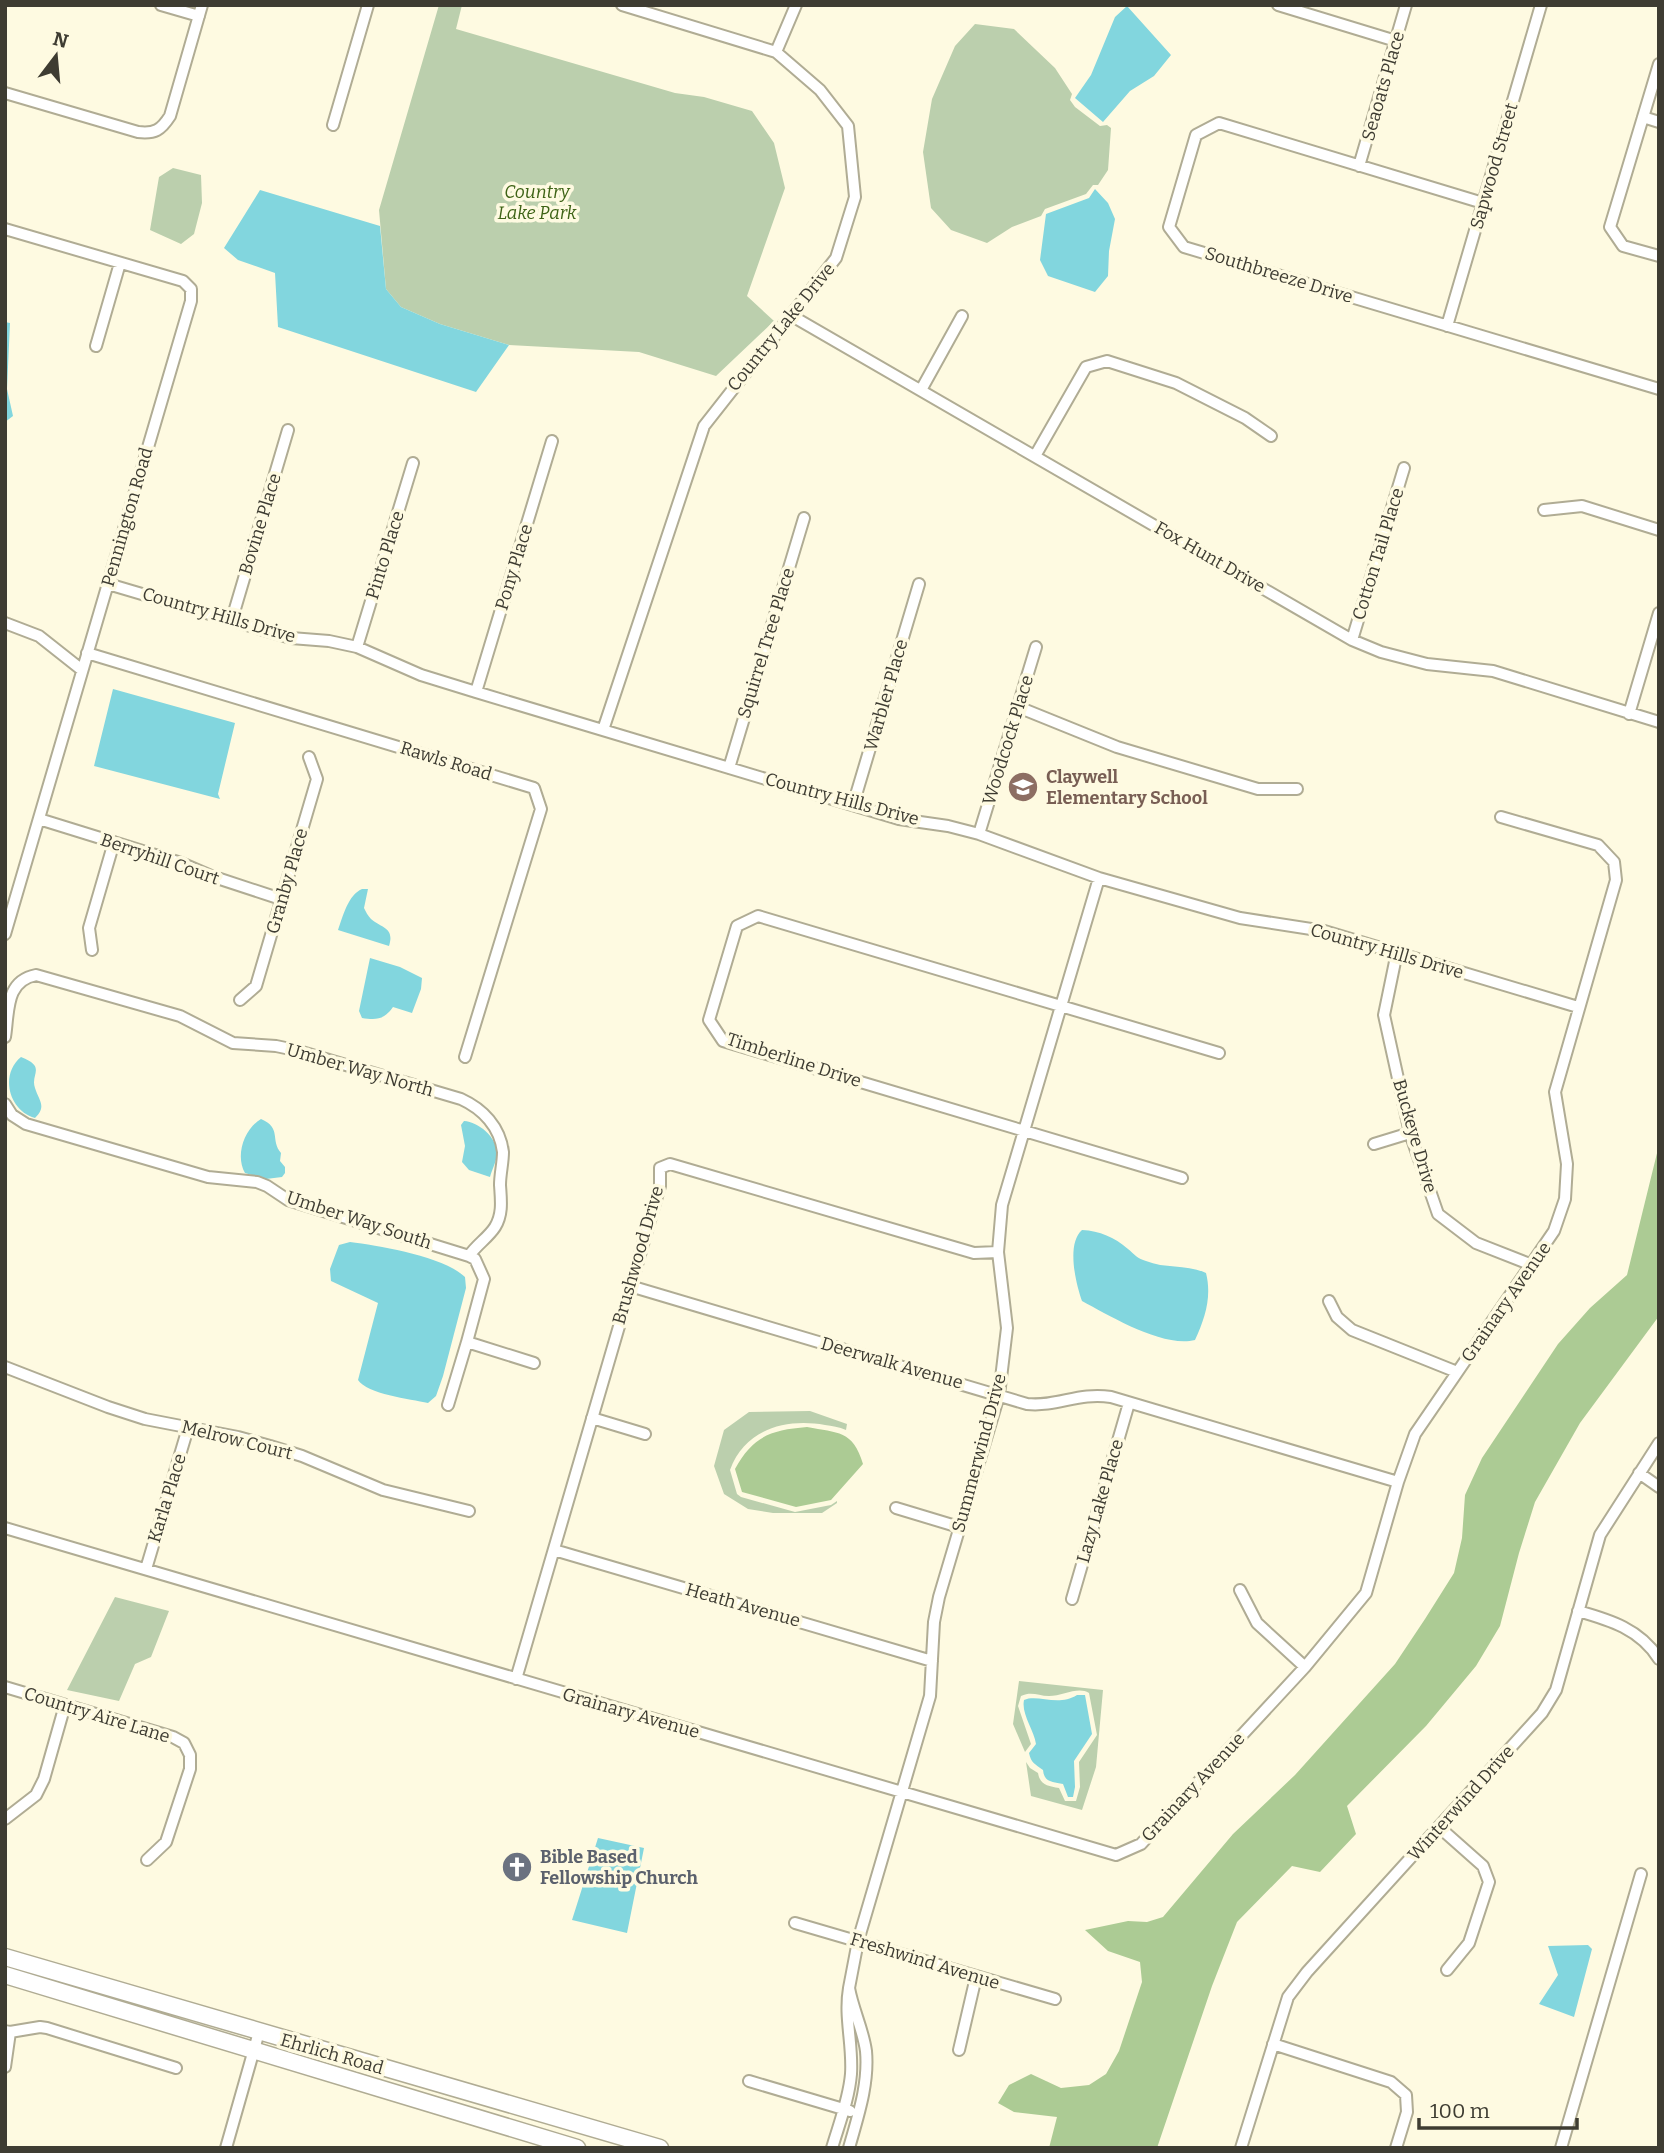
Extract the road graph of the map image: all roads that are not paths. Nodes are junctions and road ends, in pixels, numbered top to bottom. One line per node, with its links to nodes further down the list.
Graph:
1 (161, 5): 8 (street)
2 (368, 5): 15 (street)
3 (622, 5): 10 (street, Country Lake Drive)
4 (796, 5): 10 (street)
5 (1278, 5): 9 (street)
6 (1406, 5): 9 (street, Seaoats Place)
7 (1541, 5): 17 (street, Sapwood Street)
8 (200, 11): 12 (street)
9 (1396, 41): 16 (street, Seaoats Place)
10 (776, 52): 21 (street, Country Lake Drive)
11 (1659, 64): 13 (street)
12 (5, 93)
13 (1643, 117): 14 (street); 19 (street)
14 (1659, 122)
15 (333, 125)
16 (1359, 166): 17 (street, Southbreeze Drive); 23 (street, Southbreeze Drive)
17 (1483, 203): 23 (street, Sapwood Street)
18 (5, 229): 20 (street, Pennington Road)
19 (1659, 256)
20 (120, 263): 24 (street); 36 (street, Pennington Road)
21 (792, 316): 26 (street, Fox Hunt Drive); 50 (street, Country Lake Drive)
22 (962, 317): 26 (street)
23 (1447, 326): 25 (street, Southbreeze Drive)
24 (96, 346)
25 (1659, 389)
26 (920, 390): 30 (street, Fox Hunt Drive)
27 (288, 430): 39 (street, Bovine Place)
28 (1271, 436): 30 (street)
29 (552, 441): 46 (street, Pony Place)
30 (1035, 456): 41 (street, Fox Hunt Drive)
31 (413, 463): 43 (street, Pinto Place)
32 (1404, 468): 41 (street, Cotton Tail Place)
33 (1544, 510): 35 (street)
34 (804, 518): 52 (street, Squirrel Tree Place)
35 (1659, 530)
36 (108, 584): 39 (street, Country Hills Drive); 44 (street, Pennington Road)
37 (919, 584): 54 (street, Warbler Place)
38 (1659, 613): 48 (street)
39 (232, 619): 43 (street, Country Hills Drive)
40 (5, 623): 45 (street)
41 (1352, 640): 48 (street, Fox Hunt Drive)
42 (1036, 646): 47 (street, Woodcock Place)
43 (358, 647): 46 (street, Country Hills Drive)
44 (88, 653): 45 (street, Pennington Road); 69 (street, Rawls Road)
45 (82, 670): 56 (street, Pennington Road)
46 (476, 692): 50 (street, Country Hills Drive)
47 (1018, 708): 53 (street); 57 (street, Woodcock Place)
48 (1629, 714): 49 (street, Fox Hunt Drive)
49 (1659, 722)
50 (603, 730): 52 (street, Country Hills Drive)
51 (309, 757): 60 (street, Granby Place)
52 (729, 768): 54 (street, Country Hills Drive)
53 (1297, 789)
54 (853, 805): 57 (street, Country Hills Drive)
55 (1501, 817): 66 (street, Grainary Avenue)
56 (40, 819): 58 (street, Berryhill Court); 61 (street, Pennington Road)
57 (979, 834): 59 (street, Country Hills Drive)
58 (114, 842): 60 (street, Berryhill Court); 62 (street)
59 (1099, 878): 63 (street, Country Hills Drive); 65 (street, Summerwind Drive)
60 (281, 899): 64 (street, Granby Place)
61 (5, 934)
62 (92, 950)
63 (1397, 952): 66 (street, Country Hills Drive); 72 (street, Buckeye Drive)
64 (240, 1000)
65 (1061, 1006): 68 (street, Timberline Drive); 71 (street, Summerwind Drive); 71 (street, Timberline Drive)
66 (1578, 1006): 77 (street, Grainary Avenue)
67 (5, 1037): 76 (street, Umber Way North)
68 (1219, 1053)
69 (465, 1057)
70 (5, 1104): 76 (street, Umber Way South)
71 (1024, 1130): 74 (street, Timberline Drive); 75 (street, Summerwind Drive)
72 (1410, 1133): 73 (street); 77 (street, Buckeye Drive)
73 (1374, 1144)
74 (1182, 1178)
75 (998, 1252): 78 (street, Brushwood Drive); 84 (street, Summerwind Drive)
76 (469, 1255): 80 (street)
77 (1532, 1265): 83 (street, Grainary Avenue)
78 (630, 1286): 84 (street, Deerwalk Avenue); 87 (street, Brushwood Drive)
79 (1329, 1301): 83 (street)
80 (467, 1342): 81 (street); 86 (street)
81 (534, 1363)
82 (5, 1367): 88 (street, Melrow Court)
83 (1457, 1372): 92 (street, Grainary Avenue)
84 (999, 1395): 85 (street, Deerwalk Avenue); 96 (street, Summerwind Drive)
85 (1129, 1403): 92 (street, Deerwalk Avenue); 101 (street, Lazy Lake Place)
86 (448, 1405)
87 (592, 1418): 89 (street); 98 (street, Brushwood Drive)
88 (188, 1428): 95 (street, Melrow Court); 99 (street, Karla Place)
89 (645, 1434)
90 (1659, 1443): 91 (street, Winterwind Drive)
91 (1639, 1473): 93 (street); 102 (street, Winterwind Drive)
92 (1398, 1482): 105 (street, Grainary Avenue)
93 (1659, 1487)
94 (896, 1508): 96 (street)
95 (469, 1511)
96 (959, 1527): 104 (street, Summerwind Drive)
97 (5, 1528): 99 (street, Grainary Avenue)
98 (554, 1550): 104 (street, Heath Avenue); 106 (street, Brushwood Drive)
99 (146, 1569): 106 (street, Grainary Avenue)
100 (1240, 1590): 105 (street)
101 (1072, 1600)
102 (1578, 1611): 103 (street); 111 (street, Winterwind Drive)
103 (1659, 1659)
104 (932, 1661): 109 (street, Summerwind Drive)
105 (1305, 1667): 109 (street, Grainary Avenue)
106 (516, 1679): 109 (street, Grainary Avenue)
107 (5, 1687): 108 (street, Country Aire Lane)
108 (65, 1705): 110 (street); 112 (street, Country Aire Lane)
109 (902, 1791): 115 (street, Summerwind Drive)
110 (5, 1819)
111 (1439, 1827): 117 (street); 124 (street, Winterwind Drive)
112 (147, 1860)
113 (1641, 1874): 139 (street)
114 (795, 1923): 115 (street, Freshwind Avenue)
115 (859, 1941): 119 (street, Freshwind Avenue); 120 (street, Summerwind Drive)
116 (5, 1956): 123 (main road, Ehrlich Road)
117 (1447, 1970)
118 (5, 1975): 125 (main road, Ehrlich Road)
119 (976, 1977): 121 (street, Freshwind Avenue); 126 (street)
120 (849, 1988): 130 (street, Summerwind Drive); 131 (street, Summerwind Drive)
121 (1055, 1999)
122 (7, 2031): 127 (street); 128 (street)
123 (259, 2032): 125 (street); 134 (main road, Ehrlich Road)
124 (1273, 2044): 137 (street, Winterwind Drive); 138 (street)
125 (254, 2050): 132 (street); 133 (main road, Ehrlich Road)
126 (959, 2050)
127 (5, 2067)
128 (176, 2068)
129 (749, 2081): 130 (street)
130 (843, 2109): 131 (street); 135 (street, Summerwind Drive)
131 (859, 2113): 136 (street, Summerwind Drive)
132 (226, 2148)
133 (577, 2148)
134 (660, 2148)
135 (832, 2148)
136 (849, 2148)
137 (1241, 2148)
138 (1396, 2148)
139 (1561, 2148)

